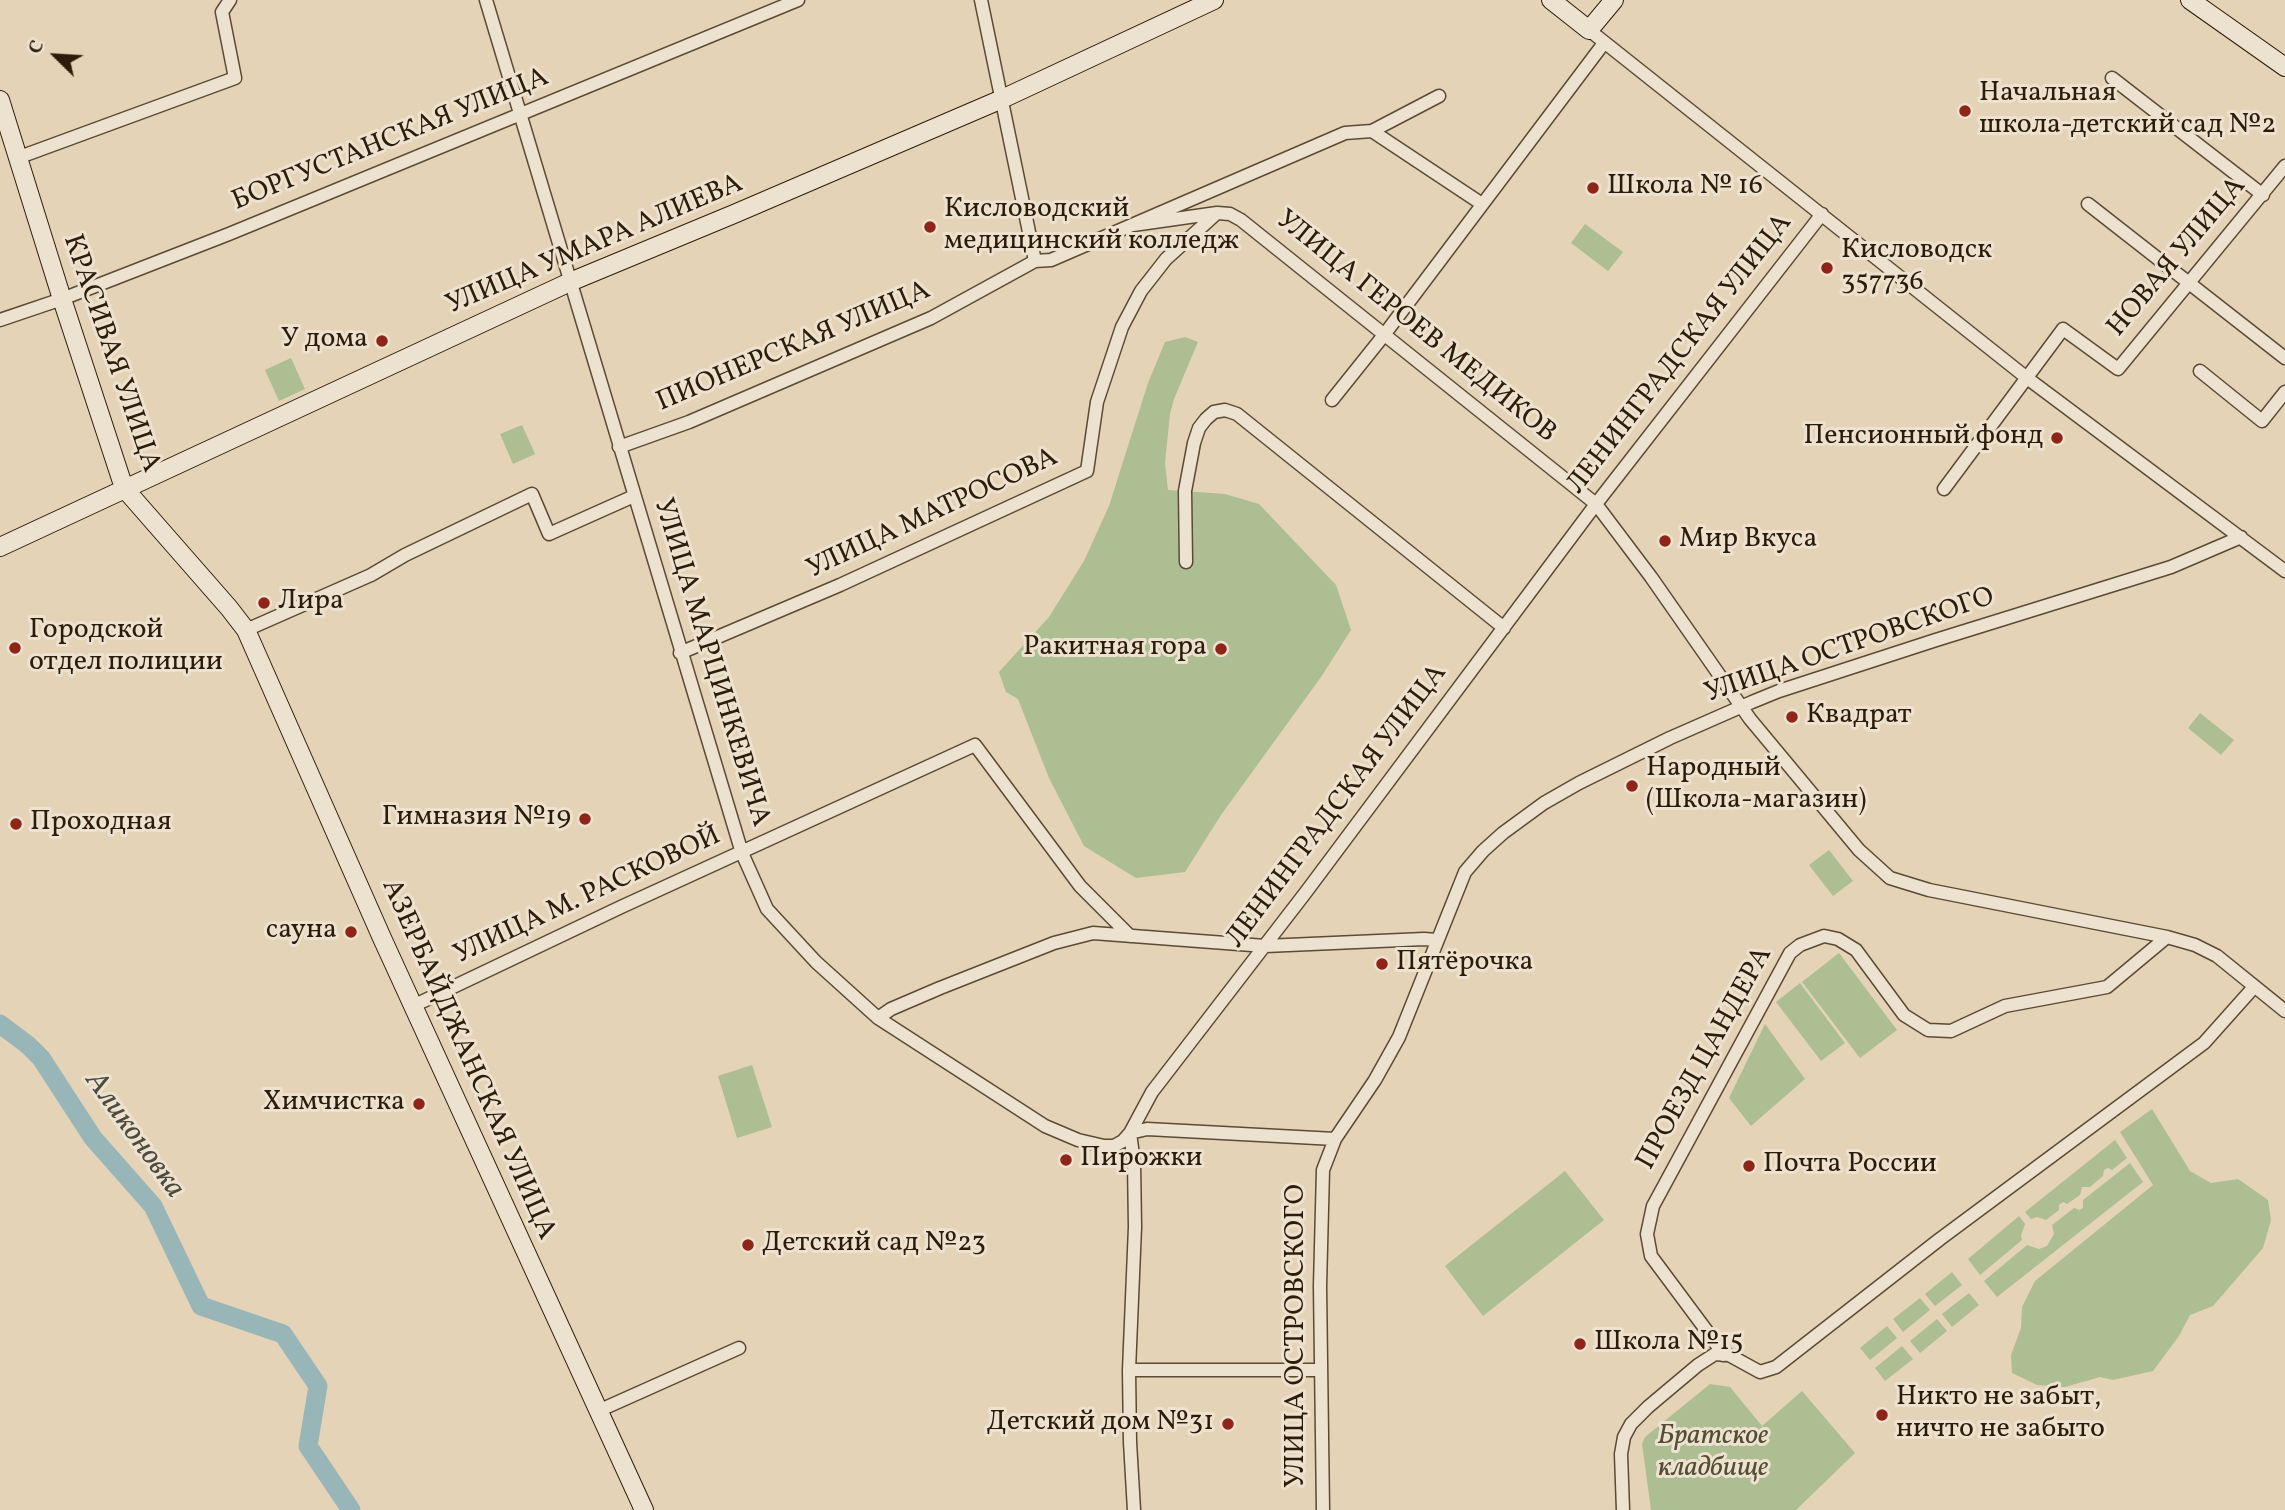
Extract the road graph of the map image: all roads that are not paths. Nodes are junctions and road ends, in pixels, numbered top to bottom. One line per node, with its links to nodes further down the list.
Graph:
1 (230, 0): 18 (street)
2 (486, 0): 16 (street, УЛИЦА МАРЦИНКЕВИЧА)
3 (798, 0): 16 (street, БОРГУСТАНСКАЯ УЛИЦА)
4 (981, 0): 14 (street)
5 (1214, 0): 14 (main road, УЛИЦА УМАРА АЛИЕВА)
6 (1551, 0): 9 (main road)
7 (1614, 0): 9 (main road)
8 (2190, 0): 11 (main road)
9 (1589, 30): 10 (street)
10 (1604, 43): 21 (street); 24 (street)
11 (2285, 67)
12 (2112, 78): 20 (street)
13 (1439, 96): 17 (street, ПИОНЕРСКАЯ УЛИЦА)
14 (1002, 99): 26 (street); 27 (main road, УЛИЦА УМАРА АЛИЕВА)
15 (0, 100): 18 (main road, КРАСИВАЯ УЛИЦА)
16 (519, 115): 27 (street, УЛИЦА МАРЦИНКЕВИЧА); 29 (street, БОРГУСТАНСКАЯ УЛИЦА)
17 (1372, 131): 21 (street); 25 (street, ПИОНЕРСКАЯ УЛИЦА)
18 (17, 158): 29 (main road, КРАСИВАЯ УЛИЦА)
19 (2285, 166): 20 (street, НОВАЯ УЛИЦА)
20 (2263, 195): 28 (street, НОВАЯ УЛИЦА)
21 (1482, 204): 31 (street)
22 (2088, 204): 28 (street)
23 (1217, 213): 25 (street); 31 (street, УЛИЦА ГЕРОЕВ МЕДИКОВ); 48 (street, УЛИЦА МАТРОСОВА)
24 (1822, 214): 34 (street); 41 (street, ЛЕНИНГРАДСКАЯ УЛИЦА)
25 (1133, 225): 26 (street, ПИОНЕРСКАЯ УЛИЦА)
26 (1035, 261): 37 (street, ПИОНЕРСКАЯ УЛИЦА)
27 (570, 282): 37 (street, УЛИЦА МАРЦИНКЕВИЧА); 38 (main road, УЛИЦА УМАРА АЛИЕВА)
28 (2188, 282): 32 (street); 34 (street, НОВАЯ УЛИЦА)
29 (62, 299): 30 (street, БОРГУСТАНСКАЯ УЛИЦА); 38 (main road, КРАСИВАЯ УЛИЦА)
30 (0, 320)
31 (1384, 335): 36 (street); 41 (street, УЛИЦА ГЕРОЕВ МЕДИКОВ)
32 (2285, 358)
33 (2200, 371): 35 (street)
34 (2027, 378): 39 (street, НОВАЯ УЛИЦА); 42 (street)
35 (2285, 391)
36 (1332, 400)
37 (619, 447): 40 (street, УЛИЦА МАРЦИНКЕВИЧА)
38 (124, 488): 43 (main road, УЛИЦА УМАРА АЛИЕВА); 47 (main road, КРАСИВАЯ УЛИЦА)
39 (1944, 489)
40 (634, 496): 47 (street); 48 (street, УЛИЦА МАРЦИНКЕВИЧА)
41 (1596, 504): 46 (street, ЛЕНИНГРАДСКАЯ УЛИЦА); 49 (street, УЛИЦА ГЕРОЕВ МЕДИКОВ)
42 (2241, 537): 45 (street); 49 (street, УЛИЦА ОСТРОВСКОГО)
43 (0, 547)
44 (1186, 562): 46 (street)
45 (2285, 571)
46 (1504, 628): 54 (street, ЛЕНИНГРАДСКАЯ УЛИЦА)
47 (246, 630): 56 (main road, АЗЕРБАЙДЖАНСКАЯ УЛИЦА)
48 (680, 653): 50 (street, УЛИЦА МАРЦИНКЕВИЧА)
49 (1741, 707): 52 (street, УЛИЦА ГЕРОЕВ МЕДИКОВ); 53 (street, УЛИЦА ОСТРОВСКОГО)
50 (742, 853): 51 (street, УЛИЦА М. РАСКОВОЙ); 56 (street, УЛИЦА М. РАСКОВОЙ); 58 (street, УЛИЦА МАРЦИНКЕВИЧА)
51 (1130, 936): 54 (street); 58 (street)
52 (2167, 937): 55 (street, УЛИЦА ГЕРОЕВ МЕДИКОВ); 62 (street, ПРОЕЗД ЦАНДЕРА)
53 (1437, 940): 54 (street); 60 (street, УЛИЦА ОСТРОВСКОГО)
54 (1265, 946): 59 (street, ЛЕНИНГРАДСКАЯ УЛИЦА)
55 (2254, 987): 57 (street, УЛИЦА ГЕРОЕВ МЕДИКОВ); 62 (street)
56 (413, 1006): 65 (main road, АЗЕРБАЙДЖАНСКАЯ УЛИЦА)
57 (2285, 1012)
58 (878, 1018): 59 (street, УЛИЦА МАРЦИНКЕВИЧА)
59 (1130, 1133): 60 (street, УЛИЦА МАРЦИНКЕВИЧА); 63 (street)
60 (1335, 1139): 64 (street, УЛИЦА ОСТРОВСКОГО)
61 (739, 1348): 65 (street)
62 (1723, 1355): 69 (street)
63 (1129, 1370): 64 (street); 67 (street)
64 (1321, 1370): 68 (street, УЛИЦА ОСТРОВСКОГО)
65 (598, 1411): 66 (main road, АЗЕРБАЙДЖАНСКАЯ УЛИЦА)
66 (644, 1510)
67 (1134, 1510)
68 (1323, 1510)
69 (1623, 1510)

